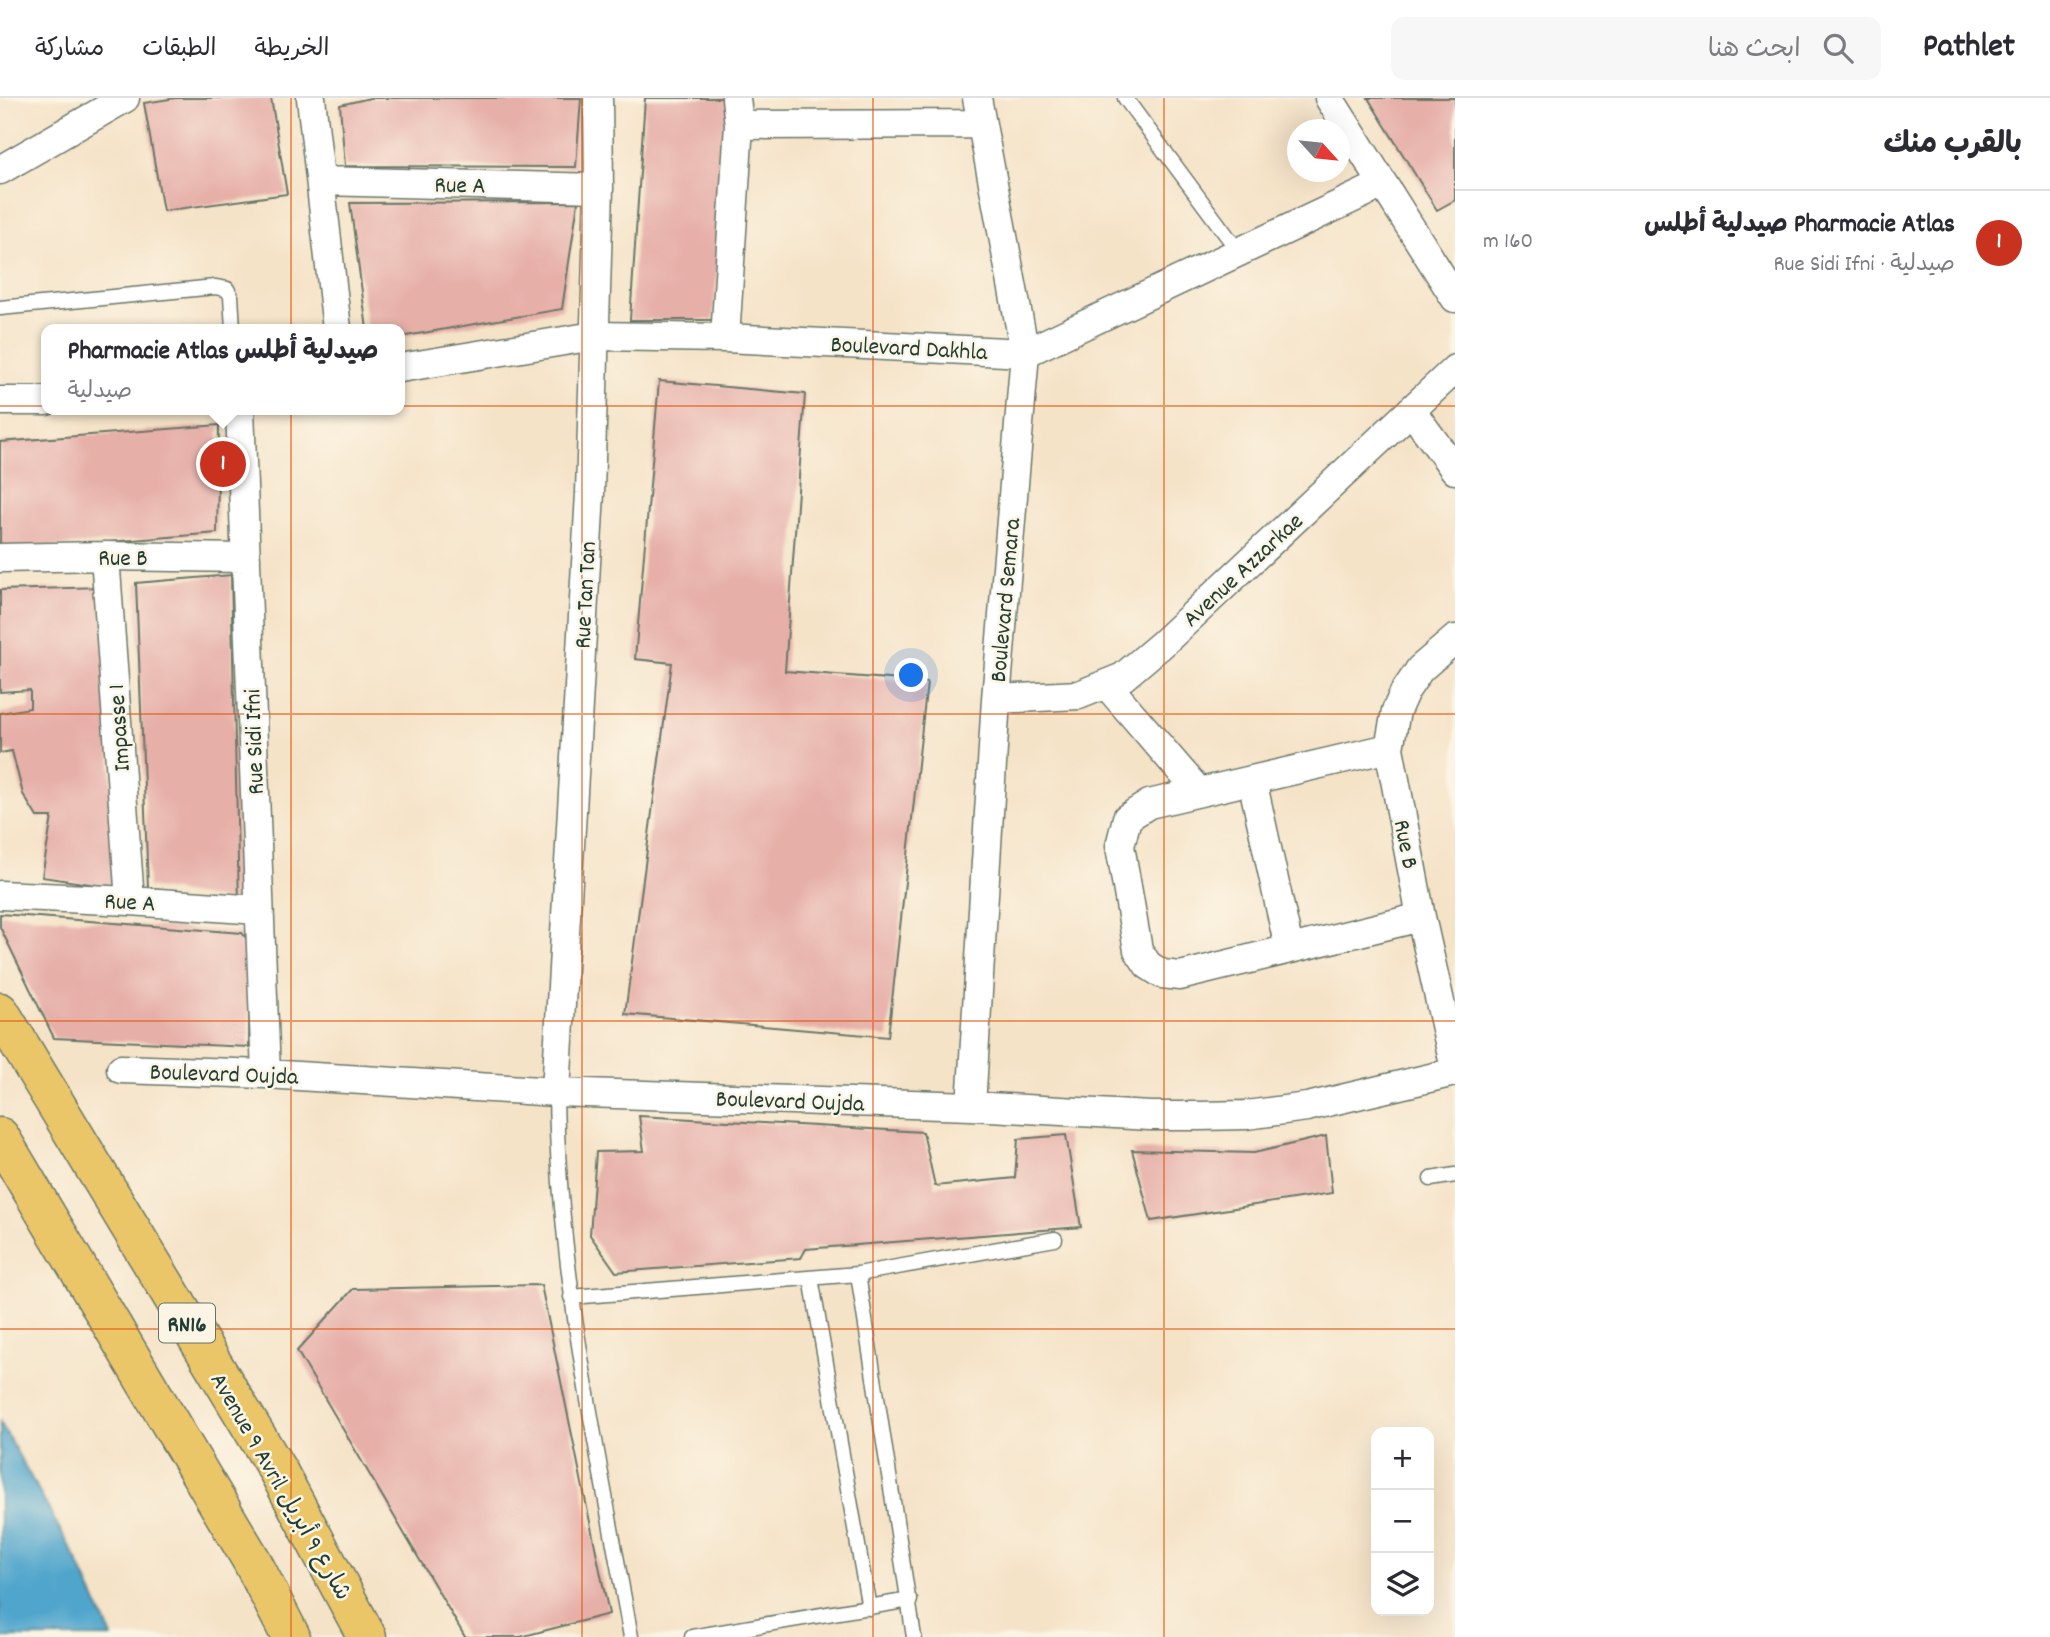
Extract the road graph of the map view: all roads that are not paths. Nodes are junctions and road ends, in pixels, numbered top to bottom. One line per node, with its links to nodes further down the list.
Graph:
1 (125, 98): 8 (street)
2 (312, 98): 9 (street)
3 (598, 98): 11 (street, Rue Tan Tan)
4 (1125, 98): 12 (lane)
5 (1329, 98): 10 (street)
6 (979, 111): 7 (street); 19 (street, Boulevard Semara)
7 (738, 112): 18 (street)
8 (0, 170)
9 (321, 181): 11 (street, Rue A); 16 (street)
10 (1383, 184): 12 (street, Boulevard Dakhla); 13 (street)
11 (599, 188): 17 (street, Rue Tan Tan)
12 (1239, 252): 19 (street, Boulevard Dakhla)
13 (1455, 298)
14 (0, 308): 15 (lane)
15 (233, 324)
16 (336, 324)
17 (594, 336): 18 (street, Boulevard Dakhla); 20 (street, Boulevard Dakhla); 45 (street, Rue Tan Tan)
18 (725, 338): 19 (street, Boulevard Dakhla)
19 (1025, 353): 32 (street, Boulevard Semara)
20 (405, 367)
21 (1455, 369): 24 (street, Avenue Azzarkae)
22 (0, 401): 23 (street)
23 (41, 401)
24 (1411, 410): 26 (street); 31 (street, Avenue Azzarkae)
25 (240, 415): 29 (street, Rue Sidi Ifni)
26 (1455, 470)
27 (106, 556): 28 (street, Rue B); 29 (street, Rue B); 37 (street, Impasse 1)
28 (0, 558)
29 (246, 558): 38 (street, Rue Sidi Ifni)
30 (1455, 639): 33 (street, Rue B)
31 (1106, 684): 32 (street, Avenue Azzarkae); 35 (street)
32 (996, 699): 46 (street, Boulevard Semara)
33 (1389, 748): 34 (street); 39 (street, Rue B)
34 (1252, 780): 35 (street); 40 (street)
35 (1199, 792): 40 (street)
36 (0, 895): 37 (street, Rue A)
37 (130, 901): 38 (street, Rue A)
38 (259, 910): 44 (street, Rue Sidi Ifni)
39 (1421, 917): 40 (street); 43 (street, Rue B)
40 (1289, 948)
41 (0, 1012): 57 (highway, Avenue 9 Avril شارع 9 أبريل / RN16)
42 (121, 1069): 44 (street, Boulevard Oujda)
43 (1455, 1071): 46 (street, Boulevard Oujda)
44 (266, 1074): 45 (street, Boulevard Oujda)
45 (555, 1092): 46 (street, Boulevard Oujda); 53 (lane)
46 (971, 1106)
47 (0, 1137): 56 (highway, RN16)
48 (1455, 1175): 49 (lane)
49 (1431, 1180)
50 (1055, 1239): 51 (lane)
51 (858, 1274): 52 (lane); 54 (lane)
52 (811, 1278): 53 (lane); 55 (lane)
53 (571, 1297): 58 (lane)
54 (909, 1600): 55 (lane); 60 (lane)
55 (869, 1608): 59 (lane)
56 (291, 1637)
57 (367, 1637)
58 (631, 1637)
59 (692, 1637)
60 (914, 1637)

